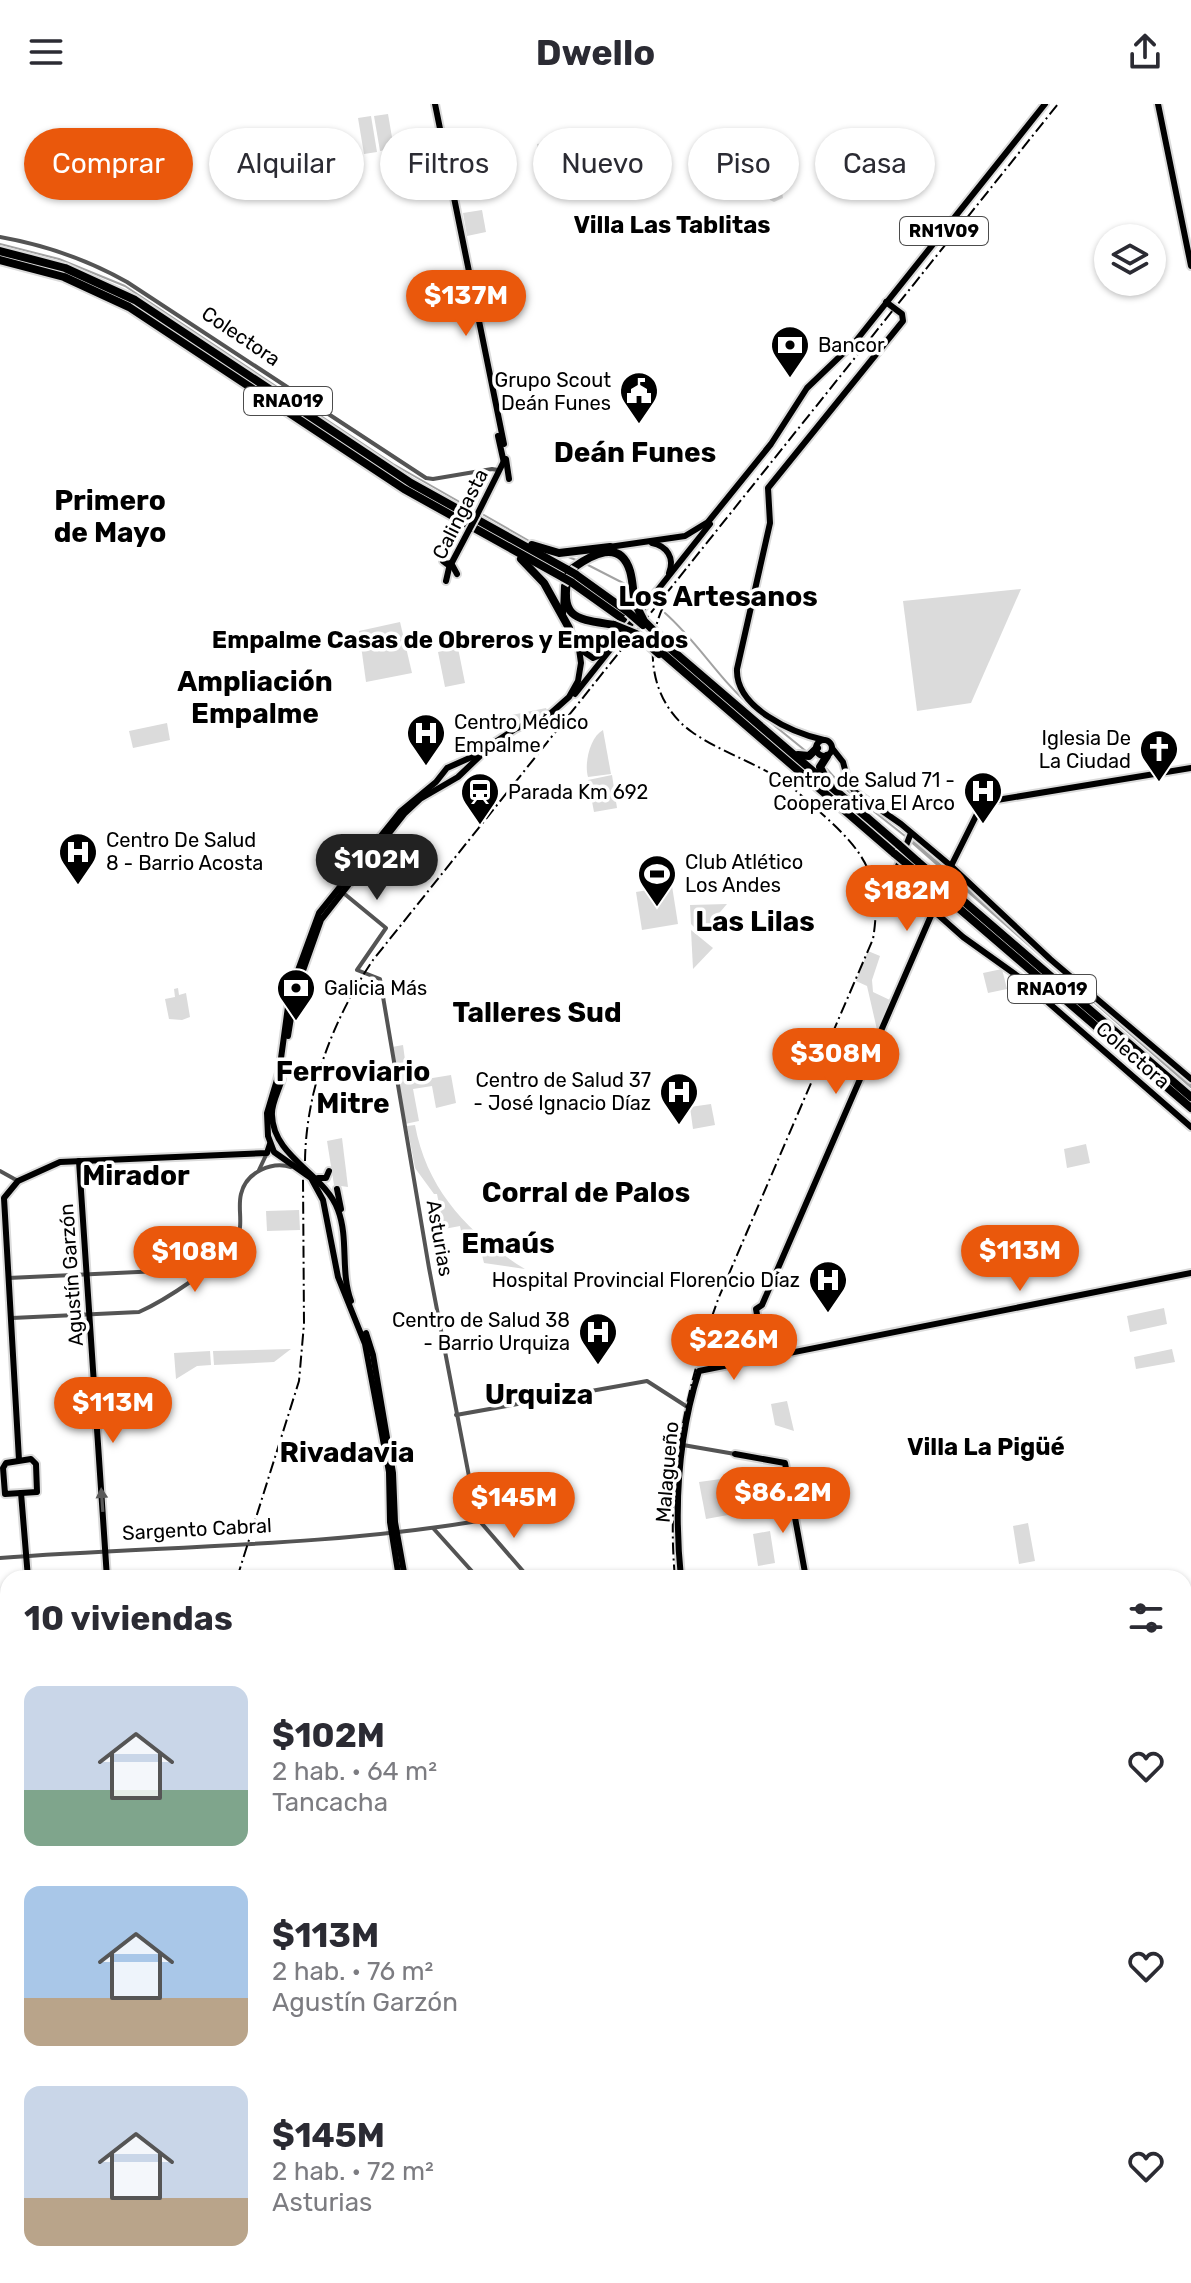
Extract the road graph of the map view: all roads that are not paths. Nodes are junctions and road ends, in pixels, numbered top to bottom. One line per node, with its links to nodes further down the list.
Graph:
1 (435, 104): 12 (main road)
2 (1047, 104): 5 (main road, RN1V09); 11 (main road, RN1V09)
3 (1160, 104): 7 (main road); 10 (main road)
4 (1007, 139): 5 (main road)
5 (1004, 156): 11 (main road, RN1V09)
6 (0, 237): 13 (street, Colectora)
7 (1191, 246)
8 (0, 251): 15 (highway, RNA019)
9 (0, 260): 16 (highway, RNA019)
10 (1191, 266)
11 (886, 304): 17 (main road, RN1V09); 24 (main road, RN1V09); 29 (main road)
12 (503, 456): 13 (main road); 14 (main road, Calingasta); 14 (main road)
13 (492, 469): 14 (main road)
14 (496, 479): 20 (main road, Calingasta, bridge)
15 (487, 525): 18 (highway); 22 (highway, RNA019)
16 (498, 542): 22 (highway, RNA019); 25 (highway)
17 (635, 544): 18 (main road, RN1V09); 24 (main road)
18 (610, 547): 22 (main road, RN1V09)
19 (443, 561): 20 (main road)
20 (451, 563): 21 (main road); 23 (main road, Calingasta)
21 (457, 574)
22 (570, 575): 24 (highway, RNA019); 24 (highway); 25 (main road, RN1V09); 27 (highway, bridge)
23 (446, 581)
24 (633, 612): 26 (main road); 27 (highway, RNA019, bridge); 28 (highway, RNA019, bridge); 33 (main road, RN1V09)
25 (569, 628): 26 (main road, RN1V09)
26 (575, 640): 31 (main road, RN1V09)
27 (660, 653): 36 (highway, RNA019)
28 (729, 699): 29 (highway); 34 (highway, RNA019)
29 (819, 745): 30 (main road); 30 (main road)
30 (829, 753): 34 (highway); 35 (main road)
31 (456, 764): 33 (main road); 39 (main road, RN1V09)
32 (1191, 768): 38 (main road)
33 (463, 773): 39 (main road, RN1V09)
34 (855, 808): 36 (highway, RNA019)
35 (911, 833): 38 (main road, Colectora); 40 (main road, Colectora)
36 (897, 850): 37 (highway, RNA019, bridge)
37 (915, 865): 42 (highway, RNA019); 43 (highway, RNA019)
38 (951, 866): 41 (main road, Colectora)
39 (340, 890): 45 (main road, RN1V09); 46 (main road, RN1V09); 71 (street, Asturias)
40 (933, 911): 44 (main road, Colectora); 69 (main road)
41 (1191, 1079)
42 (1189, 1095)
43 (1191, 1108)
44 (1191, 1127)
45 (281, 1139): 46 (main road); 47 (main road, RN1V09)
46 (270, 1144): 48 (main road); 49 (main road, RN1V09)
47 (287, 1149): 49 (main road); 55 (main road, RN1V09)
48 (267, 1153): 50 (main road); 54 (street)
49 (278, 1157): 51 (main road, RN1V09)
50 (79, 1161): 56 (main road); 63 (main road, Agustín Garzón)
51 (295, 1168): 54 (street); 58 (main road, RN1V09)
52 (0, 1171): 56 (street)
53 (329, 1171): 55 (main road)
54 (255, 1175): 62 (street)
55 (315, 1177): 59 (main road, RN1V09)
56 (18, 1181): 65 (main road)
57 (337, 1189): 59 (main road)
58 (328, 1219): 59 (main road); 60 (main road, RN1V09)
59 (341, 1222): 61 (main road, RN1V09)
60 (333, 1251): 61 (main road); 66 (main road, RN1V09)
61 (343, 1251): 66 (main road, RN1V09)
62 (206, 1269): 63 (street); 67 (street)
63 (87, 1274): 65 (street); 67 (main road, Agustín Garzón)
64 (1191, 1275): 69 (main road)
65 (7, 1278): 68 (main road)
66 (352, 1308): 78 (main road, RN1V09)
67 (89, 1314): 68 (street); 79 (main road, Agustín Garzón, one-way to 67)
68 (10, 1318): 74 (main road)
69 (765, 1359): 70 (main road, Malagueño)
70 (690, 1407): 71 (street); 72 (main road, Malagueño)
71 (456, 1415): 76 (street, Asturias)
72 (683, 1445): 73 (street); 87 (main road, Malagueño)
73 (735, 1454): 88 (main road)
74 (19, 1460): 75 (main road); 75 (main road)
75 (21, 1493): 80 (main road)
76 (478, 1521): 77 (street, Sargento Cabral); 86 (street)
77 (433, 1528): 78 (street, Sargento Cabral); 85 (street)
78 (394, 1532): 79 (street, Sargento Cabral); 84 (main road, RN1V09)
79 (105, 1551): 80 (street, Sargento Cabral); 83 (main road, Agustín Garzón)
80 (26, 1556): 81 (street, Sargento Cabral); 82 (main road)
81 (0, 1558)
82 (27, 1570)
83 (106, 1570)
84 (401, 1570)
85 (471, 1570)
86 (522, 1570)
87 (681, 1570)
88 (805, 1570)

